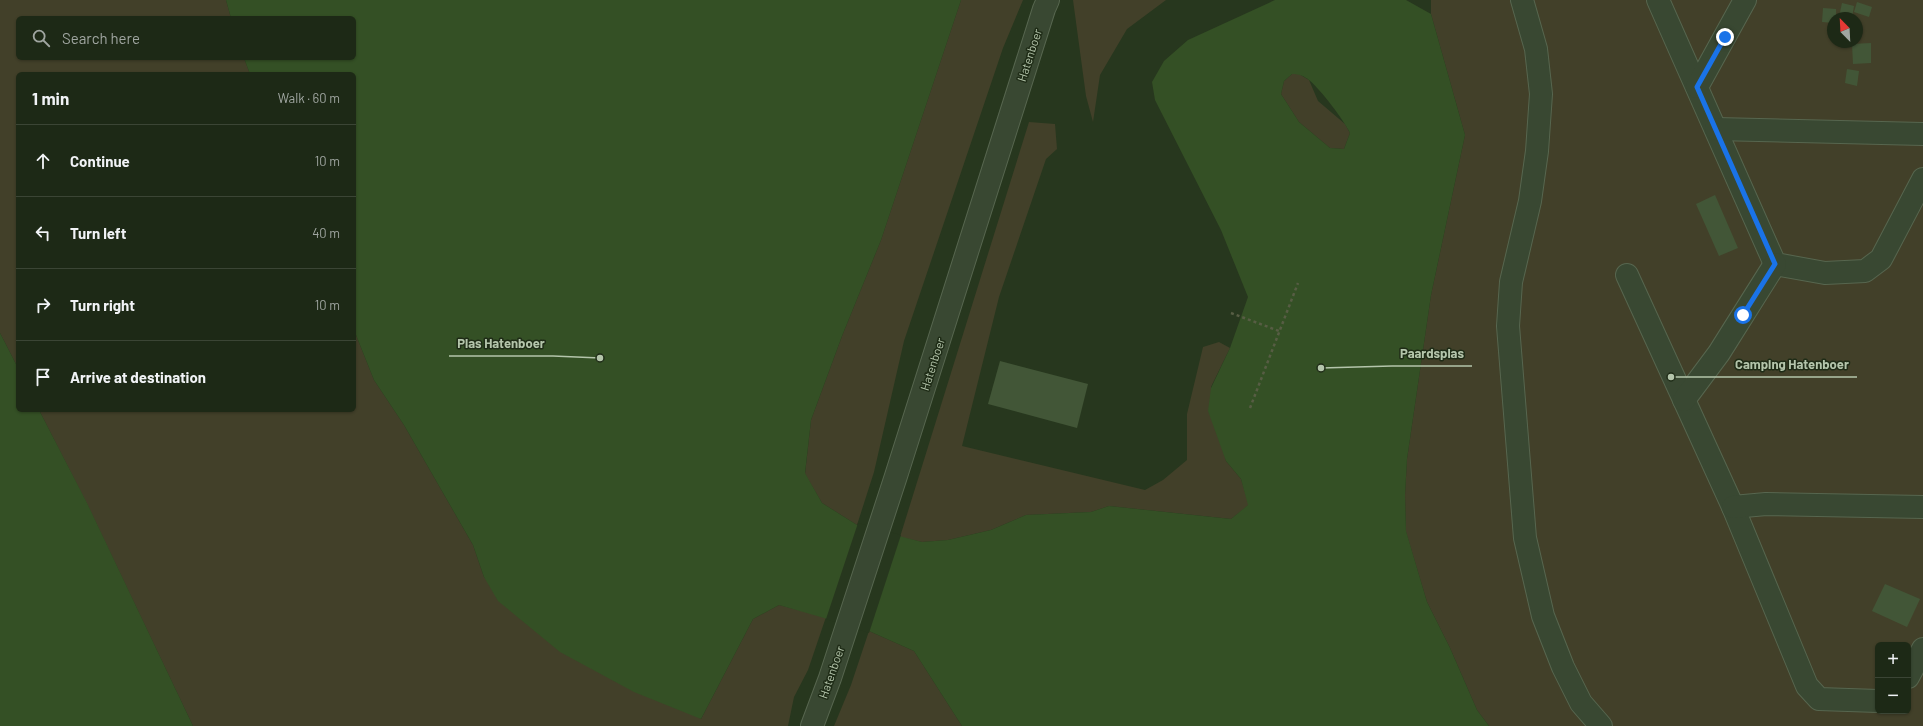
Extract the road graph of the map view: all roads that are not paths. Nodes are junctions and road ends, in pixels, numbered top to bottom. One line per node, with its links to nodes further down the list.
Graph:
1 (1048, 0): 17 (street, Hatenboer)
2 (1522, 0): 18 (street)
3 (1658, 0): 5 (street)
4 (1745, 0): 5 (street)
5 (1697, 87): 6 (street)
6 (1716, 129): 7 (street); 9 (street)
7 (1923, 134)
8 (1923, 179): 9 (street)
9 (1775, 264): 11 (street)
10 (1627, 275): 11 (street)
11 (1684, 400): 12 (street)
12 (1733, 507): 13 (street); 16 (street)
13 (1923, 507)
14 (1923, 649): 15 (street)
15 (1911, 671)
16 (1875, 701)
17 (812, 726)
18 (1601, 726)

